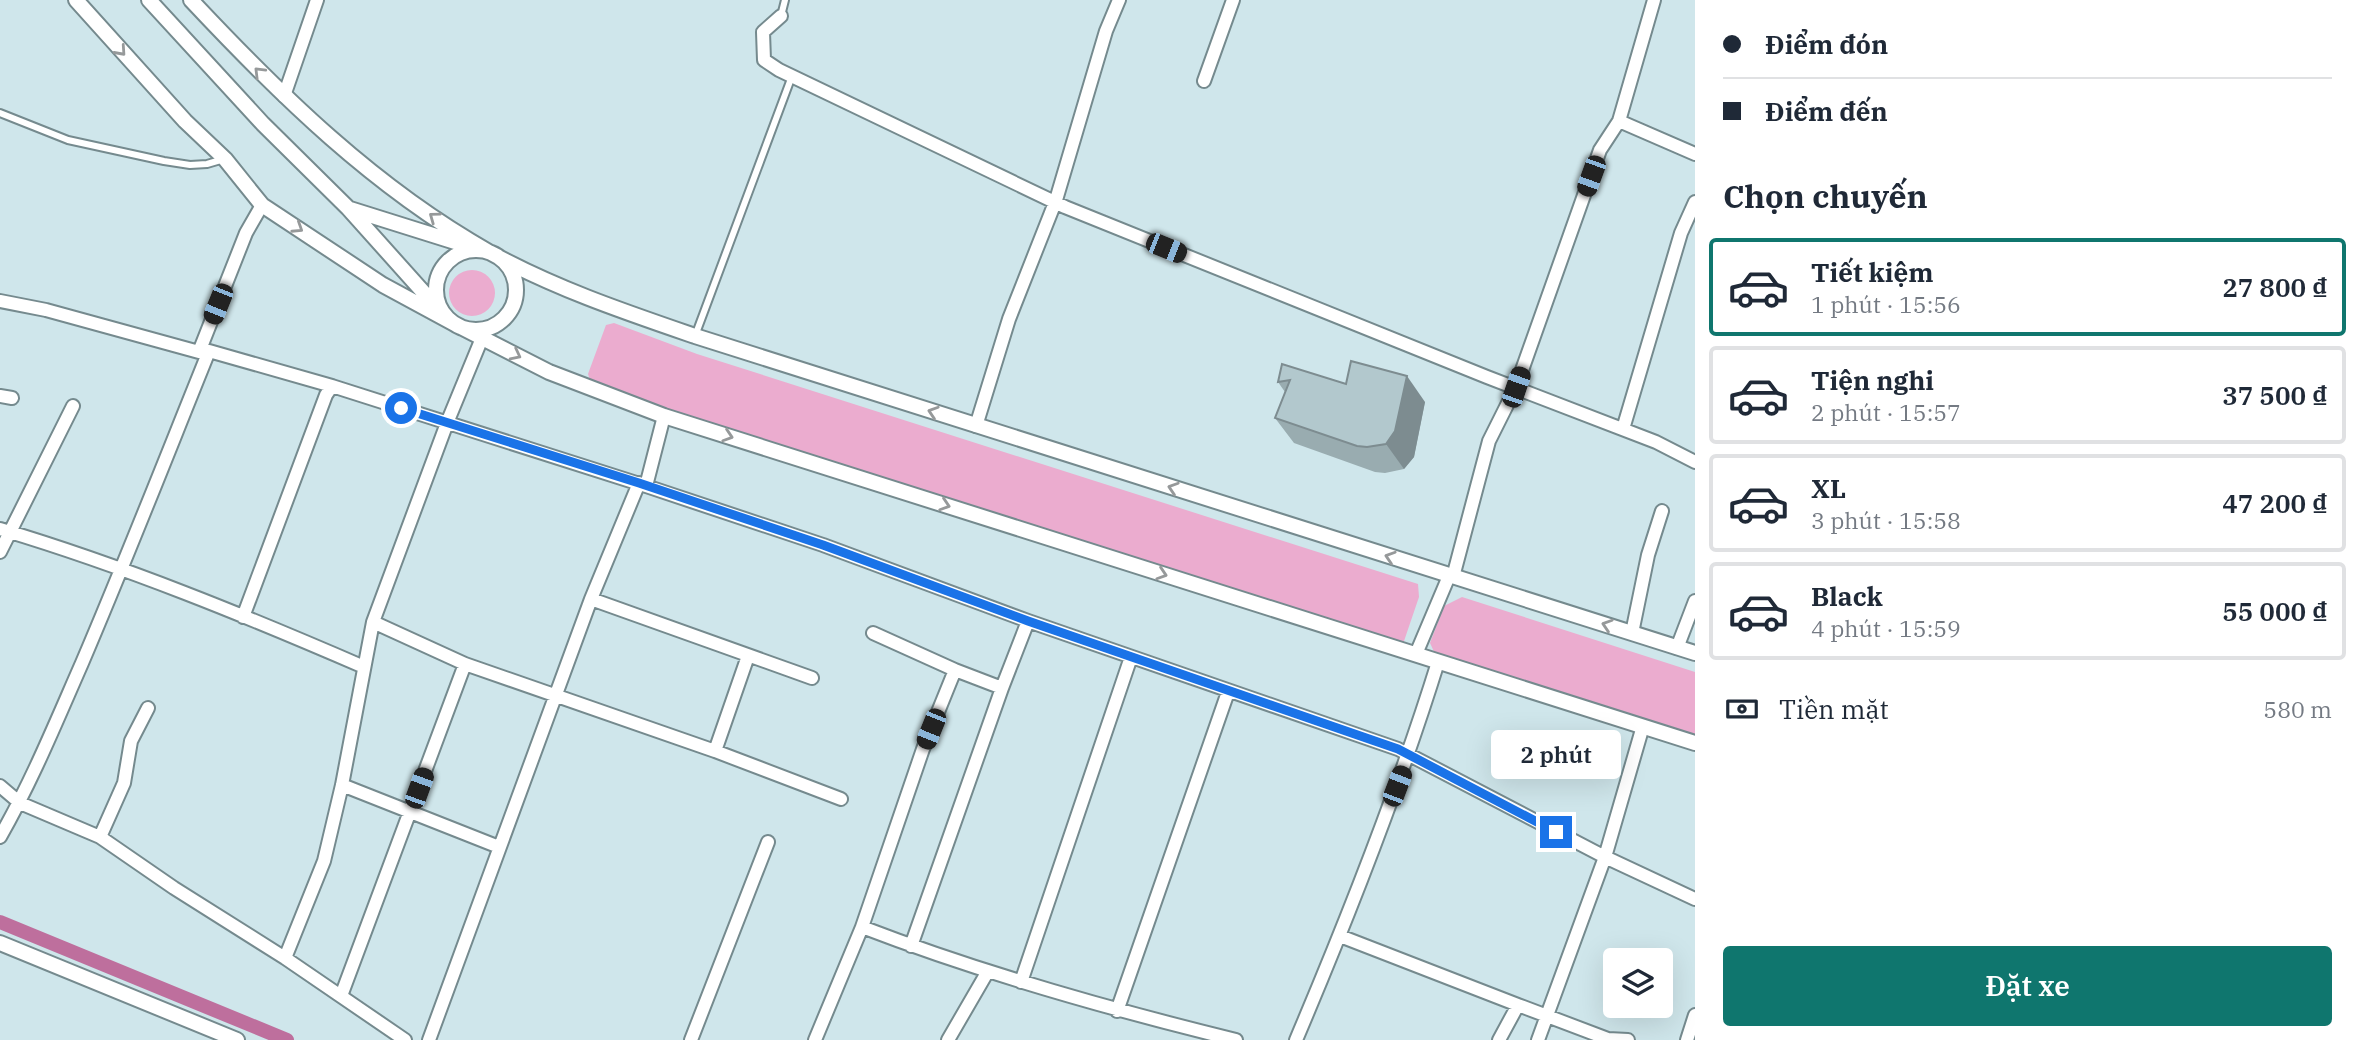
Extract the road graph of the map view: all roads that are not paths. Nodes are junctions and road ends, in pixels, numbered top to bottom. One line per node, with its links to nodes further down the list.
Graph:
1 (76, 0): 16 (street, one-way to 16)
2 (149, 0): 20 (street)
3 (191, 0): 12 (street, one-way to 3)
4 (317, 0): 12 (street)
5 (785, 0): 9 (lane)
6 (1118, 0): 17 (street)
7 (1233, 0): 11 (street)
8 (1654, 0): 14 (street)
9 (781, 16): 10 (street)
10 (792, 76): 17 (street); 25 (lane)
11 (1204, 81)
12 (284, 96): 22 (street, one-way to 12)
13 (0, 113): 16 (lane)
14 (1619, 121): 15 (street); 29 (street)
15 (1695, 154)
16 (225, 159): 19 (street)
17 (1055, 202): 29 (street); 33 (street)
18 (1695, 202): 21 (street)
19 (262, 205): 24 (street, one-way to 24); 27 (street)
20 (348, 208): 22 (street); 24 (street)
21 (1689, 229): 34 (street)
22 (485, 252): 24 (street); 24 (street); 25 (street)
23 (0, 301): 27 (street)
24 (450, 320): 26 (street)
25 (695, 337): 33 (street, one-way to 25)
26 (482, 338): 31 (street, one-way to 31); 32 (street)
27 (204, 352): 28 (street); 40 (street)
28 (332, 386): 32 (street); 44 (street)
29 (1516, 387): 34 (street); 41 (street)
30 (73, 406): 38 (street)
31 (664, 416): 36 (street); 51 (street, one-way to 51)
32 (447, 423): 36 (street); 46 (street)
33 (976, 426): 41 (street, one-way to 33)
34 (1623, 429): 35 (street)
35 (1695, 462)
36 (642, 485): 42 (street); 45 (street)
37 (1662, 510): 48 (street)
38 (4, 531): 39 (street); 40 (street)
39 (0, 552)
40 (121, 571): 44 (street); 70 (street)
41 (1451, 576): 48 (street, one-way to 41); 51 (street)
42 (591, 599): 52 (street); 61 (street)
43 (1695, 601): 49 (street)
44 (243, 617): 56 (street)
45 (1028, 621): 53 (street); 59 (street)
46 (373, 622): 55 (street); 56 (street)
47 (873, 633): 57 (street)
48 (1632, 634): 49 (street)
49 (1677, 648): 50 (street)
50 (1695, 653)
51 (1416, 654): 54 (street)
52 (748, 656): 58 (street); 65 (street)
53 (1131, 657): 60 (street); 84 (street)
54 (1438, 662): 63 (street); 66 (street)
55 (465, 664): 61 (street); 71 (street)
56 (364, 667): 67 (street)
57 (955, 670): 59 (street); 78 (street)
58 (812, 678)
59 (1002, 688): 81 (street)
60 (1228, 692): 66 (street); 87 (street)
61 (555, 696): 65 (street); 75 (street)
62 (148, 708): 73 (street)
63 (1643, 726): 64 (street); 76 (street)
64 (1695, 743)
65 (715, 751): 69 (street)
66 (1409, 756): 76 (street); 79 (street)
67 (342, 785): 71 (street); 82 (street)
68 (0, 786): 70 (street)
69 (841, 799)
70 (20, 803): 72 (street); 73 (street)
71 (410, 812): 75 (street); 85 (street)
72 (0, 837)
73 (100, 837): 82 (street)
74 (768, 842): 93 (street)
75 (499, 847): 92 (street)
76 (1605, 857): 77 (street); 89 (street)
77 (1695, 899)
78 (862, 927): 81 (street); 94 (street)
79 (1340, 936): 86 (street); 97 (street)
80 (0, 943): 90 (street)
81 (911, 946): 83 (street)
82 (285, 958): 85 (street)
83 (988, 971): 84 (street); 95 (street)
84 (1021, 982): 87 (street)
85 (341, 996): 91 (street)
86 (1518, 1005): 89 (street); 98 (street)
87 (1117, 1011): 96 (street)
88 (1695, 1015): 101 (street)
89 (1547, 1016): 99 (street); 100 (street)
90 (233, 1039)
91 (405, 1040)
92 (429, 1040)
93 (691, 1040)
94 (815, 1040)
95 (948, 1040)
96 (1236, 1040)
97 (1296, 1040)
98 (1499, 1040)
99 (1538, 1040)
100 (1628, 1040)
101 (1687, 1040)

